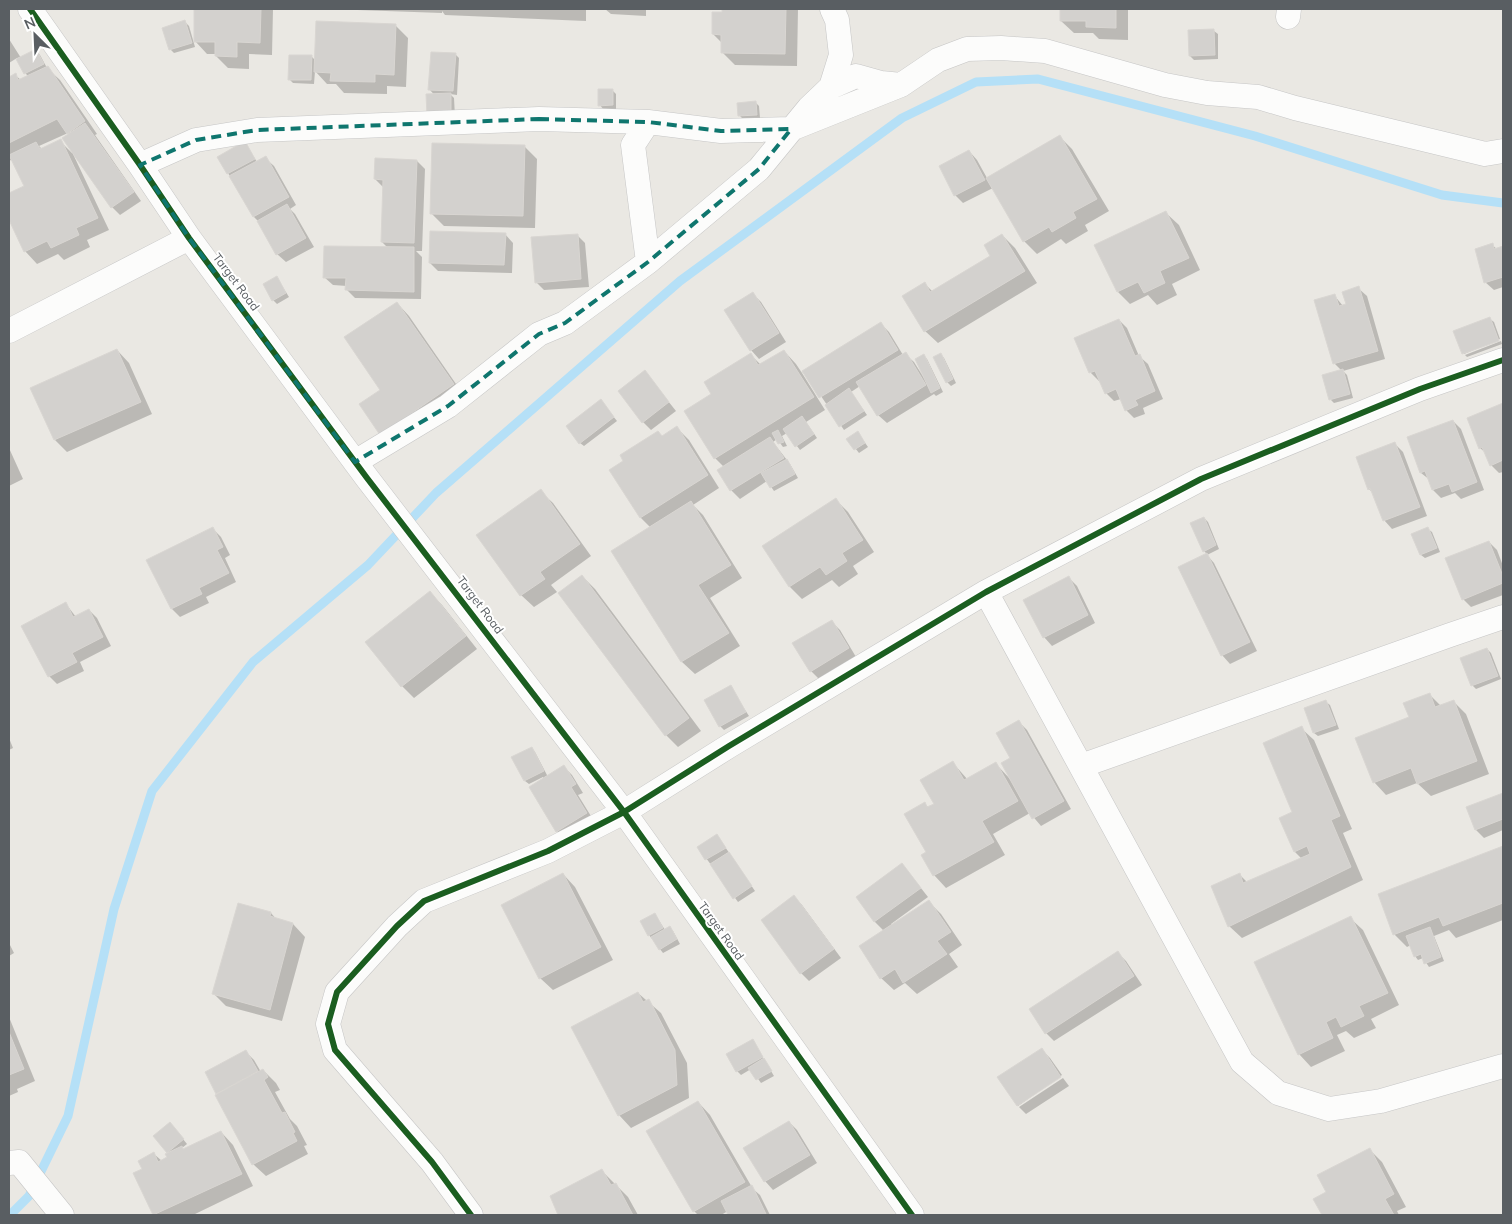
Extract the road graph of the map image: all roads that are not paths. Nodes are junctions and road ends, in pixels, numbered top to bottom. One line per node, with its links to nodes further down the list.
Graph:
1 (30, 9): 8 (street, Target Road)
2 (832, 9): 4 (street)
3 (901, 85): 4 (street); 6 (street); 7 (street)
4 (832, 87): 6 (street)
5 (648, 122): 6 (street); 8 (street); 10 (street)
6 (791, 129): 10 (street)
7 (1503, 151)
8 (140, 165): 9 (street, Target Road)
9 (189, 238): 11 (street); 13 (street, Target Road)
10 (648, 262): 13 (street)
11 (9, 331)
12 (1503, 360): 14 (street)
13 (361, 470): 17 (street, Target Road)
14 (986, 592): 16 (street); 17 (street)
15 (1503, 617): 16 (street)
16 (1081, 766): 18 (street)
17 (624, 812): 21 (street); 22 (street, Target Road)
18 (1503, 1066)
19 (14, 1162): 20 (street)
20 (55, 1207)
21 (471, 1215)
22 (912, 1215)

